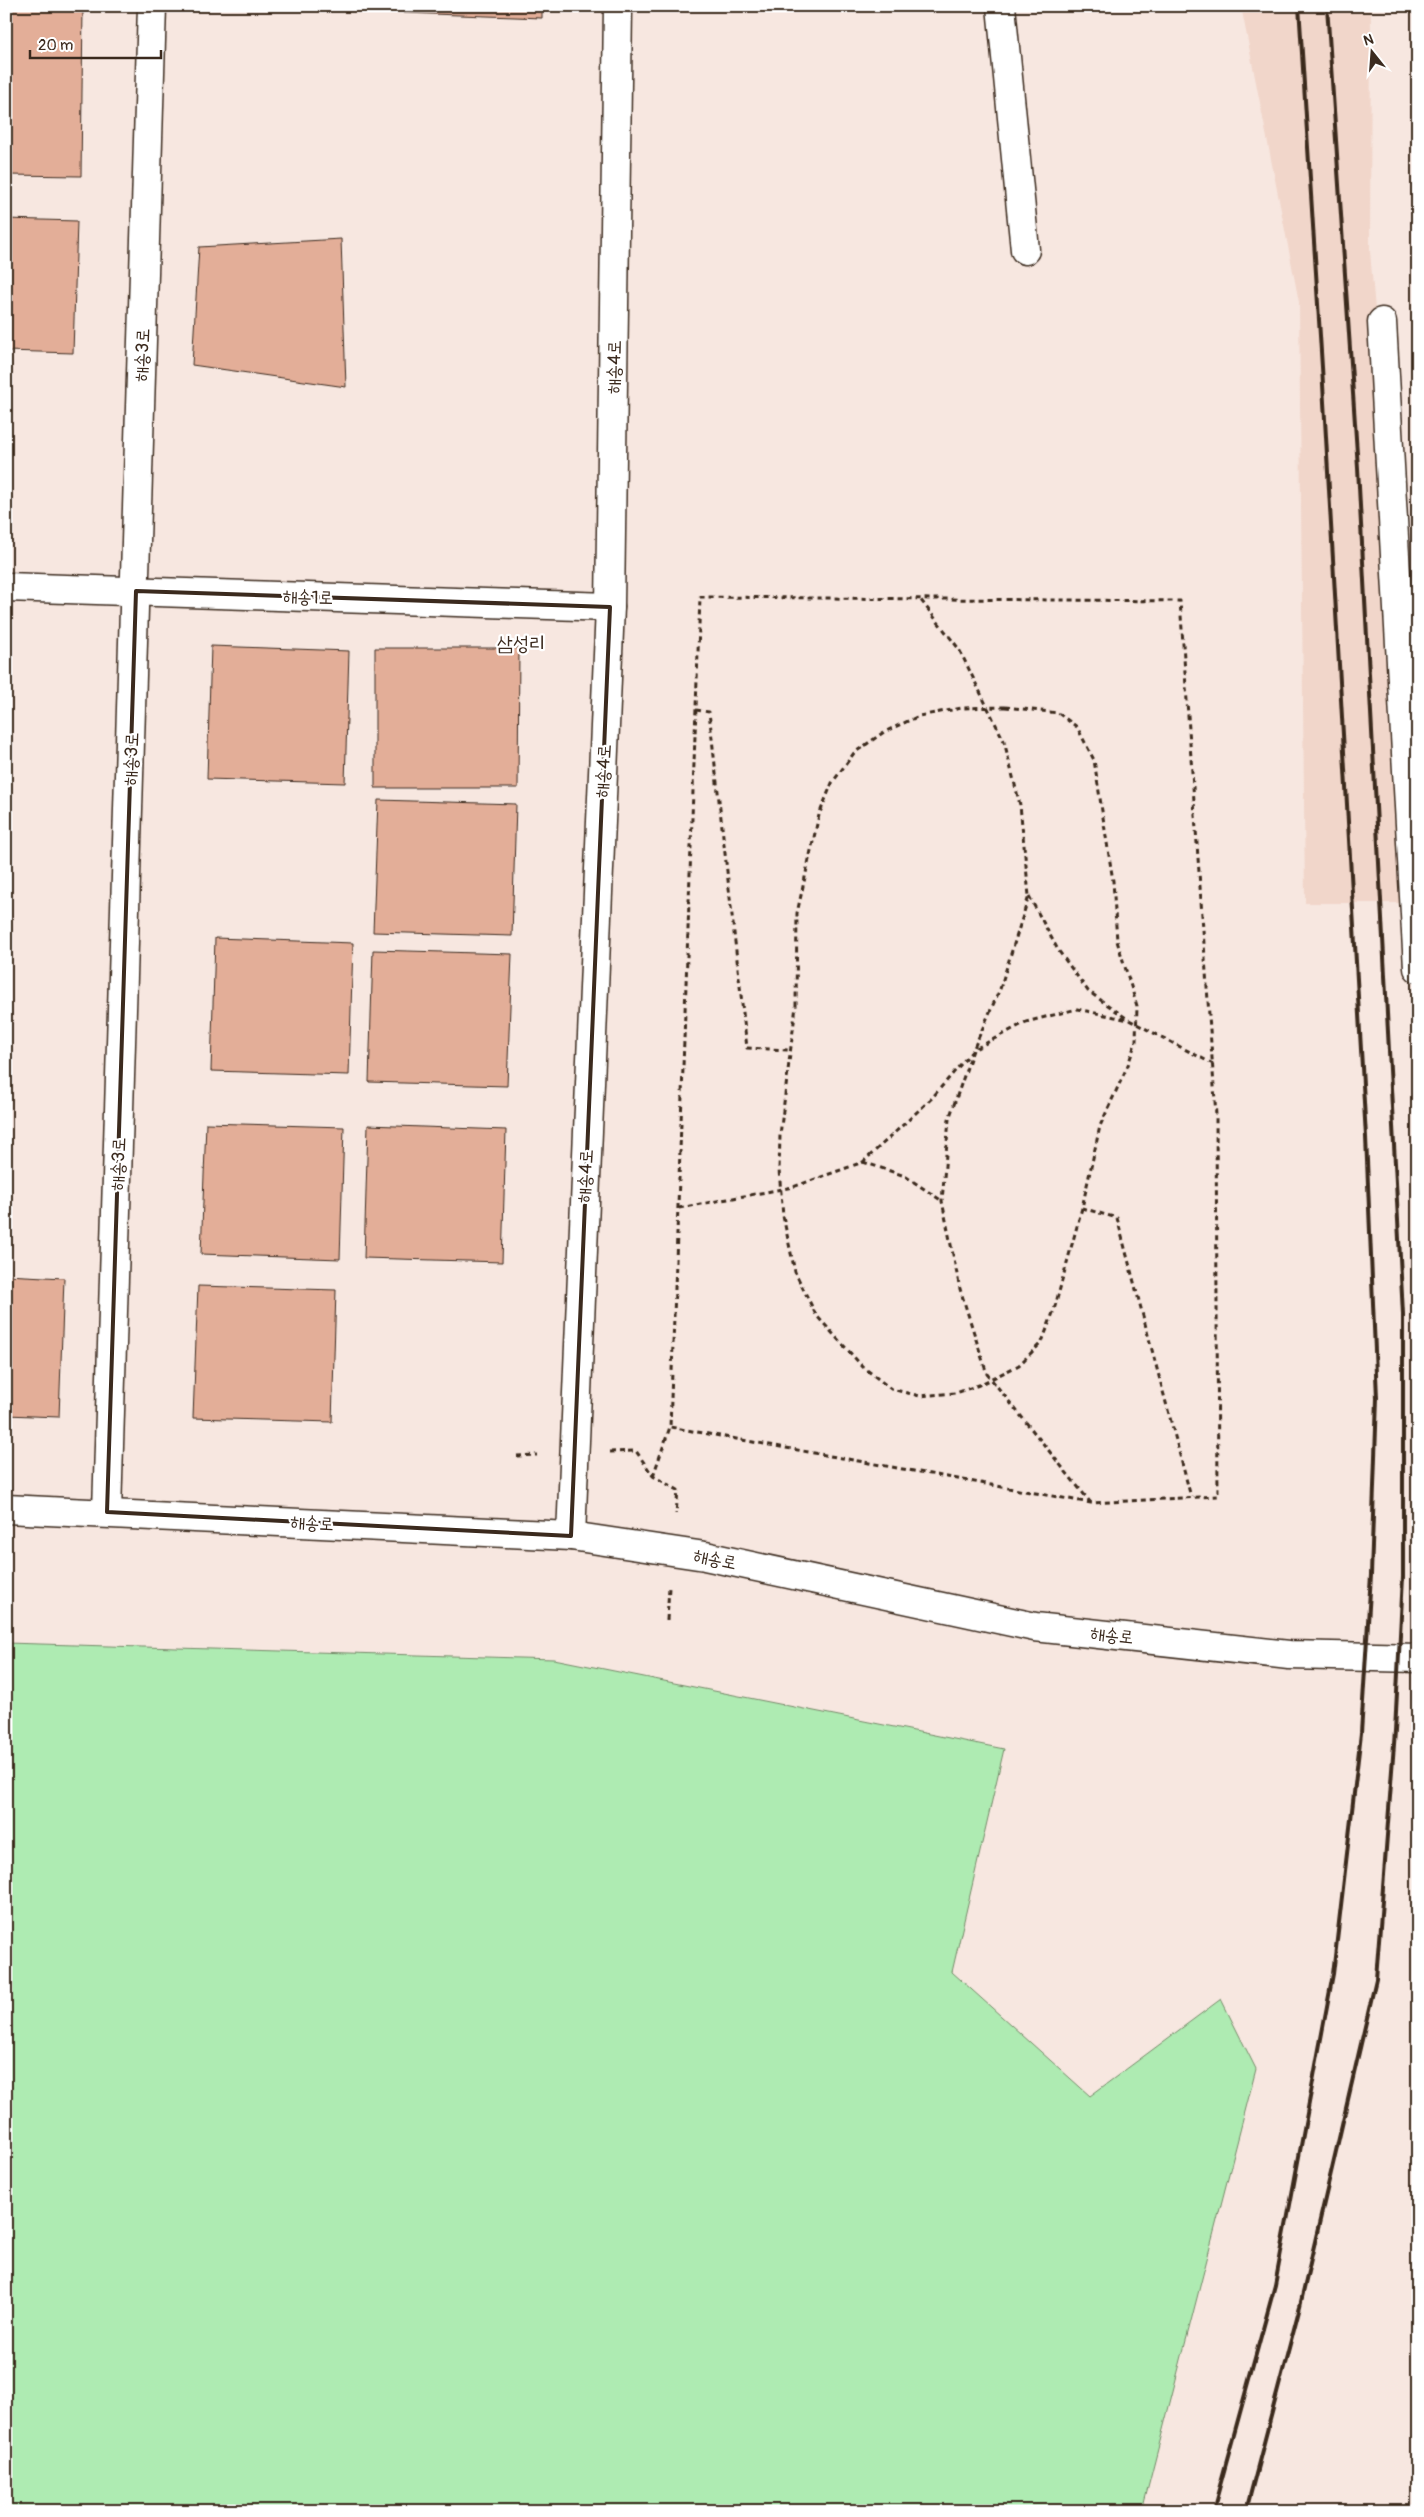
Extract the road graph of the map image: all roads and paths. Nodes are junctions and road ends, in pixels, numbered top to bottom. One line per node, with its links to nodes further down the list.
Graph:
1 (152, 6): 7 (street, 해송3로)
2 (618, 6): 9 (street, 해송4로)
3 (1001, 6): 4 (street)
4 (1025, 250)
5 (1382, 322): 12 (street)
6 (6, 587): 7 (street, 해송1로)
7 (136, 591): 9 (street, 해송1로); 28 (street, 해송3로)
8 (920, 599): 10 (path); 11 (path, bridge); 16 (path)
9 (610, 607): 29 (street, 해송4로)
10 (696, 710): 14 (path); 19 (path)
11 (1029, 896): 13 (path, bridge); 15 (path, bridge)
12 (1418, 968)
13 (1129, 1020): 15 (path, bridge); 16 (path, bridge)
14 (790, 1050): 20 (path); 20 (path)
15 (973, 1050): 17 (path, bridge); 18 (path, bridge)
16 (1212, 1064): 25 (path)
17 (863, 1162): 18 (path); 19 (path, bridge)
18 (942, 1201): 26 (path, bridge)
19 (678, 1208): 21 (path)
20 (1082, 1208): 25 (path)
21 (670, 1427): 23 (path); 26 (path)
22 (636, 1451): 23 (path)
23 (653, 1476): 24 (path)
24 (678, 1490)
25 (1191, 1497): 26 (path)
26 (1091, 1503)
27 (6, 1509): 28 (street, 해송로)
28 (107, 1512): 29 (street, 해송로)
29 (571, 1536): 30 (street, 해송로)
30 (1418, 1658)

